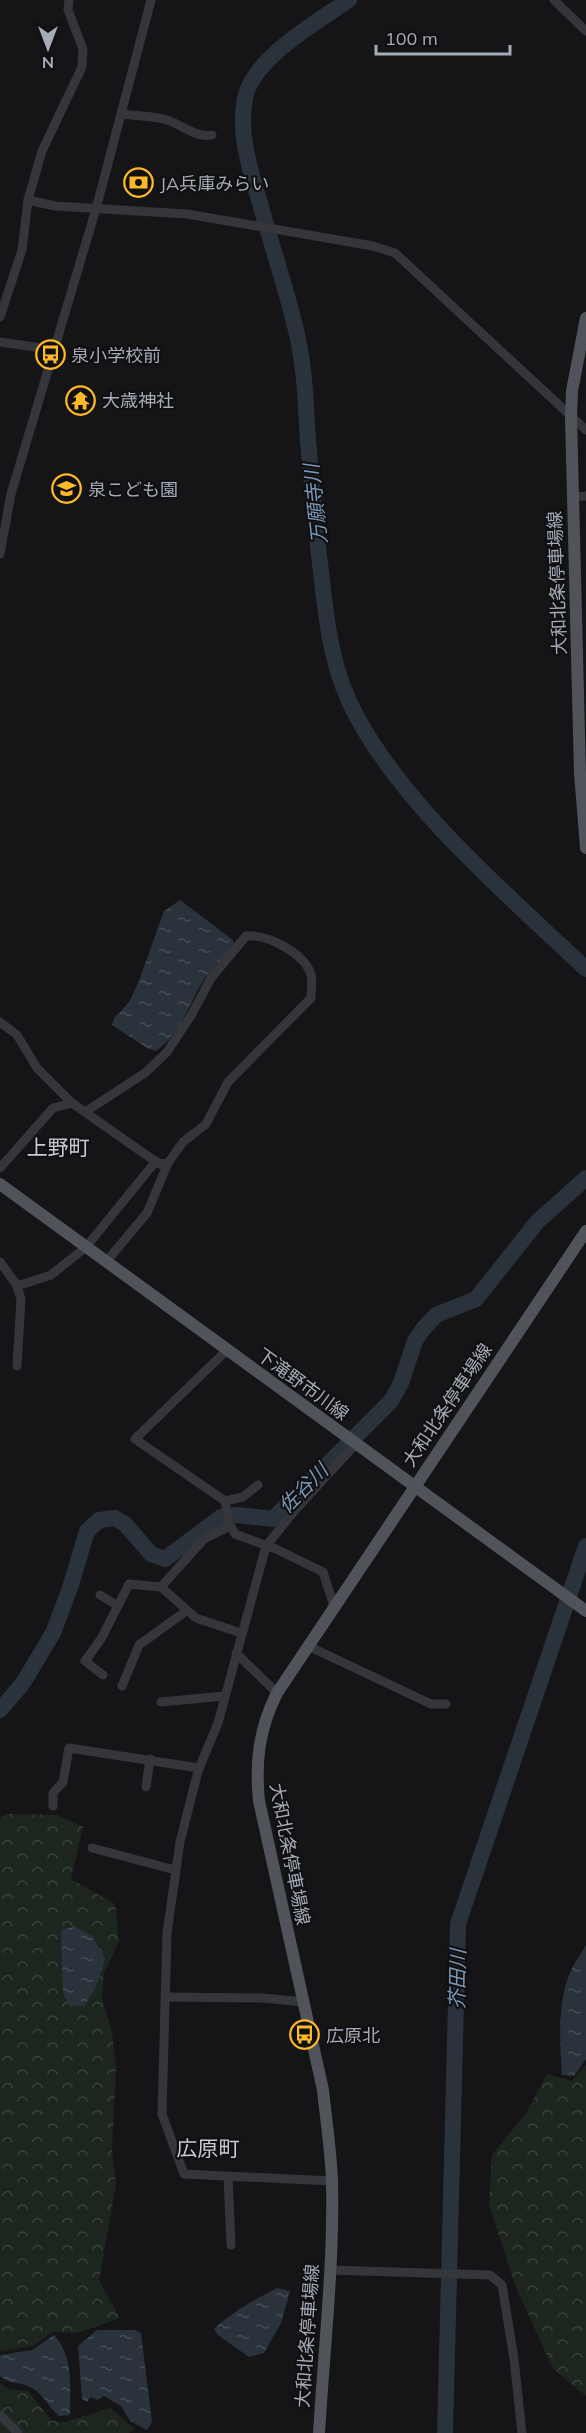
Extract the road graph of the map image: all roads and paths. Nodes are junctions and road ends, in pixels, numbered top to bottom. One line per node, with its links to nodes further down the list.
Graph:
1 (69, 0): 7 (street)
2 (152, 0): 5 (street)
3 (554, 0): 4 (street)
4 (586, 31)
5 (122, 114): 6 (street); 8 (street)
6 (213, 135)
7 (28, 200): 8 (street); 9 (street)
8 (96, 209): 12 (street); 13 (street)
9 (0, 317)
10 (586, 318): 13 (main road, 大和北条停車場線)
11 (0, 342): 12 (street)
12 (55, 350): 17 (street)
13 (570, 417): 14 (street); 16 (main road, 大和北条停車場線)
14 (586, 430)
15 (586, 496): 16 (street)
16 (572, 497): 18 (main road, 大和北条停車場線)
17 (0, 554)
18 (583, 774): 19 (main road, 大和北条停車場線)
19 (586, 848)
20 (0, 1022): 21 (street)
21 (72, 1103): 22 (street); 25 (street)
22 (86, 1112): 23 (street); 24 (street)
23 (156, 1161): 24 (street); 28 (street)
24 (168, 1163): 30 (street)
25 (0, 1168)
26 (0, 1184): 28 (main road, 下滝野市川線)
27 (586, 1231): 36 (main road, 大和北条停車場線)
28 (86, 1247): 30 (main road, 下滝野市川線); 31 (street)
29 (0, 1262): 31 (street)
30 (106, 1262): 32 (main road, 下滝野市川線)
31 (17, 1286): 33 (street)
32 (227, 1350): 34 (main road, 下滝野市川線); 37 (street)
33 (17, 1366)
34 (352, 1441): 36 (main road, 下滝野市川線); 39 (street)
35 (258, 1485): 37 (street)
36 (413, 1487): 43 (main road, 大和北条停車場線); 45 (main road, 下滝野市川線)
37 (225, 1502): 38 (street)
38 (230, 1526): 39 (street); 40 (street)
39 (266, 1546): 43 (street); 46 (street)
40 (161, 1587): 42 (street); 44 (street)
41 (100, 1595): 42 (street)
42 (118, 1606): 49 (street)
43 (334, 1606): 47 (main road, 大和北条停車場線)
44 (186, 1611): 46 (street); 50 (street)
45 (586, 1611)
46 (241, 1633): 48 (street)
47 (308, 1646): 51 (main road, 大和北条停車場線); 54 (street)
48 (236, 1653): 51 (street); 52 (street)
49 (103, 1675)
50 (122, 1686)
51 (277, 1693): 62 (main road, 大和北条停車場線)
52 (225, 1696): 53 (street); 56 (street)
53 (161, 1702)
54 (446, 1704)
55 (150, 1759): 56 (street); 57 (street); 58 (street)
56 (199, 1768): 60 (street)
57 (146, 1787)
58 (53, 1806)
59 (92, 1848): 60 (street)
60 (175, 1870): 61 (street)
61 (165, 1997): 62 (street); 63 (street)
62 (304, 2002): 64 (main road, 大和北条停車場線)
63 (228, 2177): 64 (street); 65 (street)
64 (332, 2181): 66 (main road, 大和北条停車場線)
65 (231, 2246)
66 (330, 2270): 69 (main road, 大和北条停車場線); 70 (street)
67 (0, 2415): 68 (street)
68 (18, 2433)
69 (319, 2433)
70 (522, 2433)

